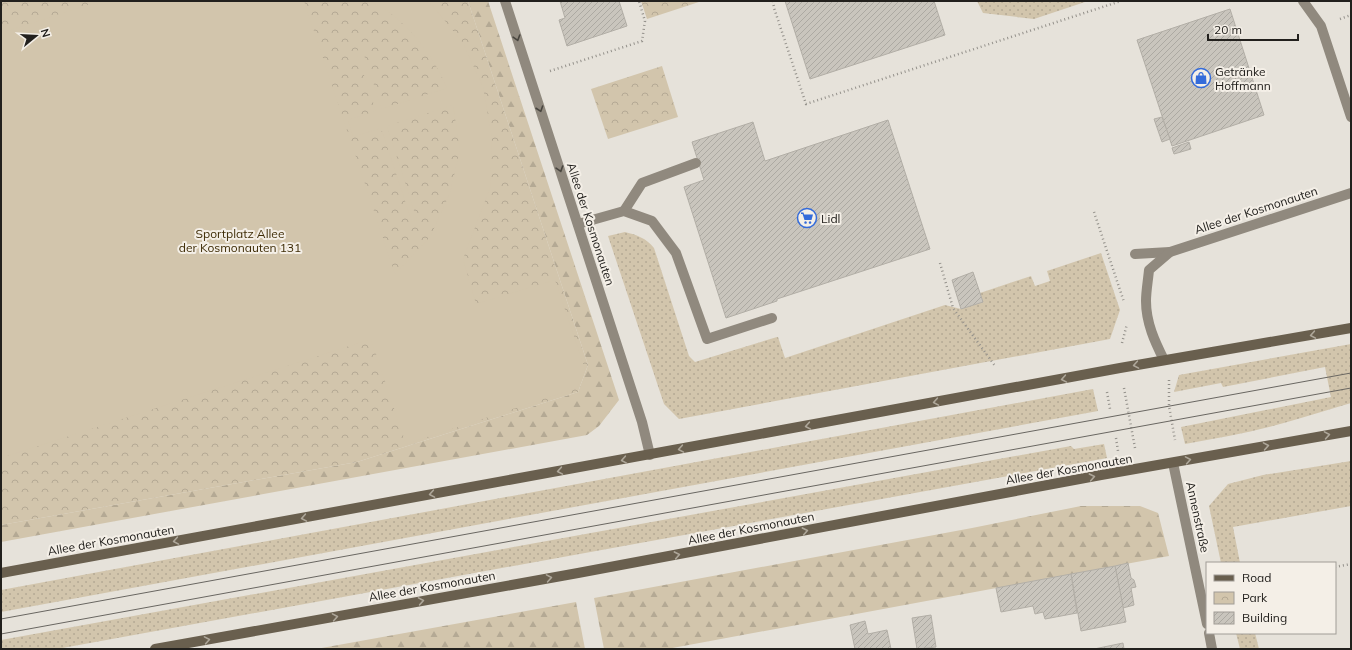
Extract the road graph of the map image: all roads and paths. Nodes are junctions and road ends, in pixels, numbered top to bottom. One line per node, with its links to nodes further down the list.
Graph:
1 (506, 1): 12 (street, Allee der Kosmonauten, one-way to 12)
2 (639, 1): 6 (path)
3 (773, 1): 4 (path)
4 (1121, 1)
5 (1304, 1): 7 (street)
6 (550, 71)
7 (1351, 117)
8 (696, 163): 10 (street)
9 (1351, 193): 13 (street, Allee der Kosmonauten)
10 (624, 211): 12 (street); 17 (street)
11 (1094, 212): 16 (path)
12 (578, 224): 28 (street, Allee der Kosmonauten)
13 (1170, 252): 14 (street); 21 (street, Allee der Kosmonauten)
14 (1135, 254)
15 (940, 263): 22 (path)
16 (1126, 309)
17 (772, 318)
18 (1127, 323): 20 (path)
19 (1351, 328): 21 (main road, Allee der Kosmonauten, one-way to 21)
20 (1122, 343)
21 (1164, 360): 23 (main road, Allee der Kosmonauten, one-way to 23); 30 (path)
22 (995, 366)
23 (1120, 368): 28 (main road, Allee der Kosmonauten, one-way to 28); 31 (path)
24 (1106, 389): 25 (path)
25 (1110, 409)
26 (1351, 431): 30 (main road, Allee der Kosmonauten, one-way to 26)
27 (1116, 438): 29 (path)
28 (650, 455): 34 (main road, Allee der Kosmonauten, one-way to 34)
29 (1119, 457)
30 (1173, 463): 31 (main road, Allee der Kosmonauten); 35 (street, Annenstraße)
31 (1139, 469): 37 (main road, Allee der Kosmonauten, one-way to 31)
32 (1351, 564): 33 (path)
33 (1336, 568)
34 (1, 573)
35 (1206, 619)
36 (1209, 634): 38 (street)
37 (155, 649)
38 (1212, 649)

